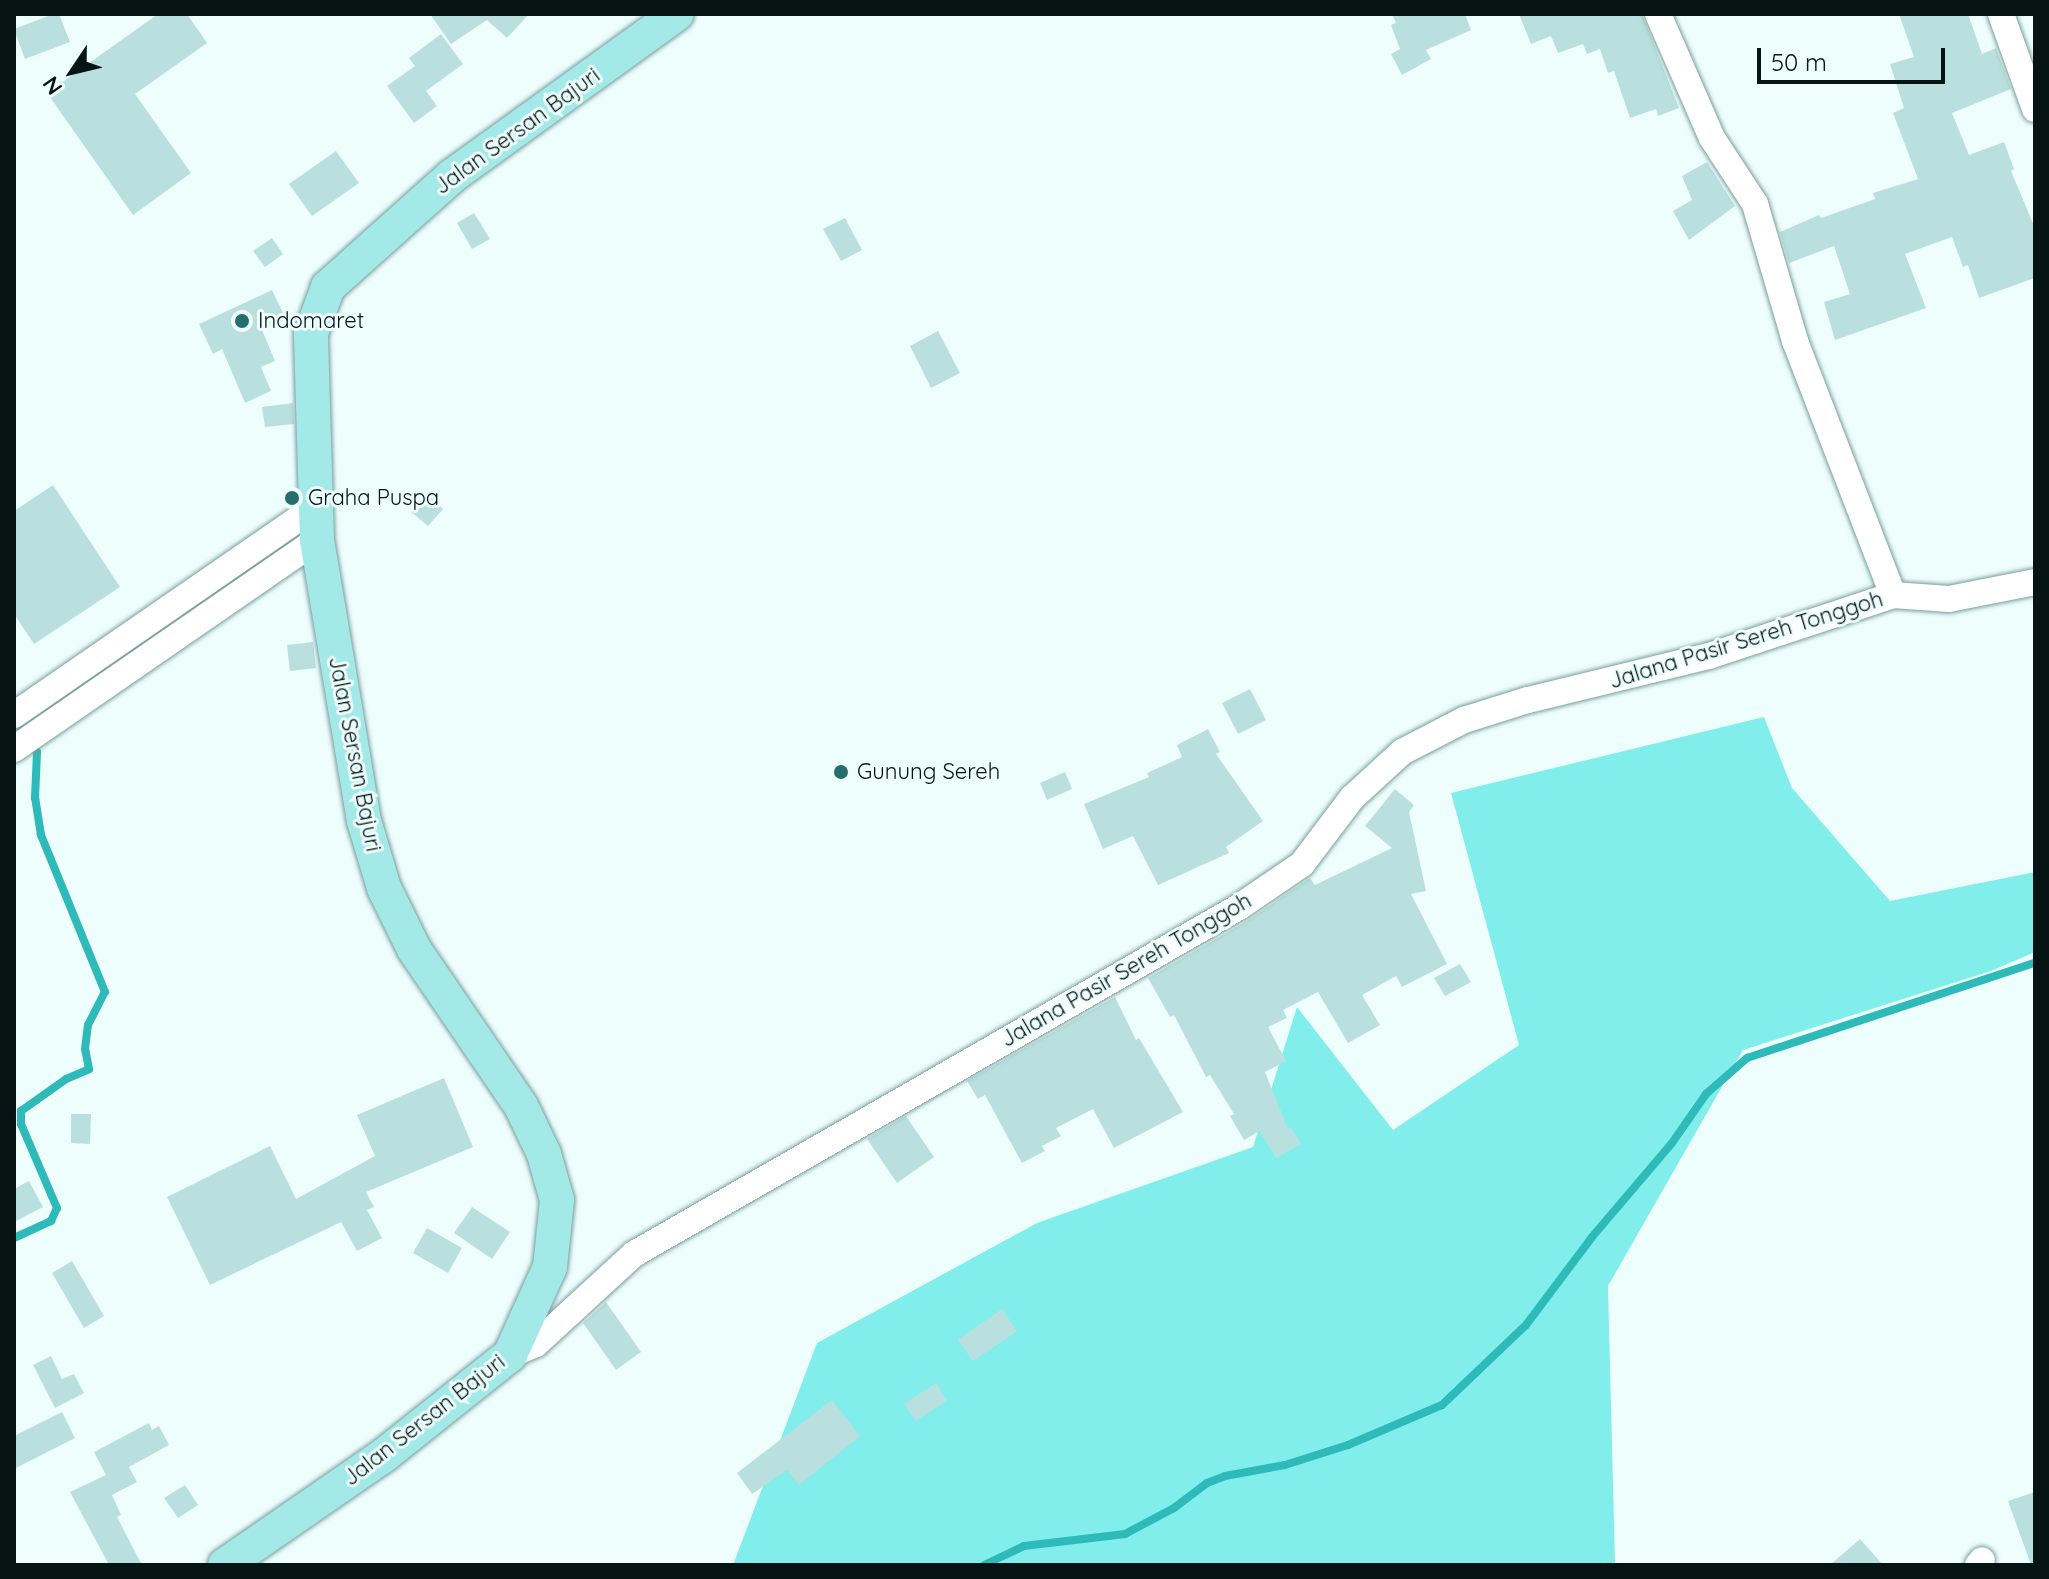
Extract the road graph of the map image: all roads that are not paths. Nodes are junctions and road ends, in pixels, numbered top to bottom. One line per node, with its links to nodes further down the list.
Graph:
1 (677, 14): 5 (main road, Jalan Sersan Bajuri)
2 (1658, 14): 7 (street)
3 (2001, 14): 4 (street)
4 (2035, 109)
5 (316, 523): 8 (street); 9 (street); 10 (main road, Jalan Sersan Bajuri)
6 (2035, 582): 7 (street, Jalana Pasir Sereh Tonggoh)
7 (1893, 595): 10 (street, Jalana Pasir Sereh Tonggoh)
8 (14, 715)
9 (14, 749)
10 (510, 1355): 11 (main road, Jalan Sersan Bajuri)
11 (225, 1565)

